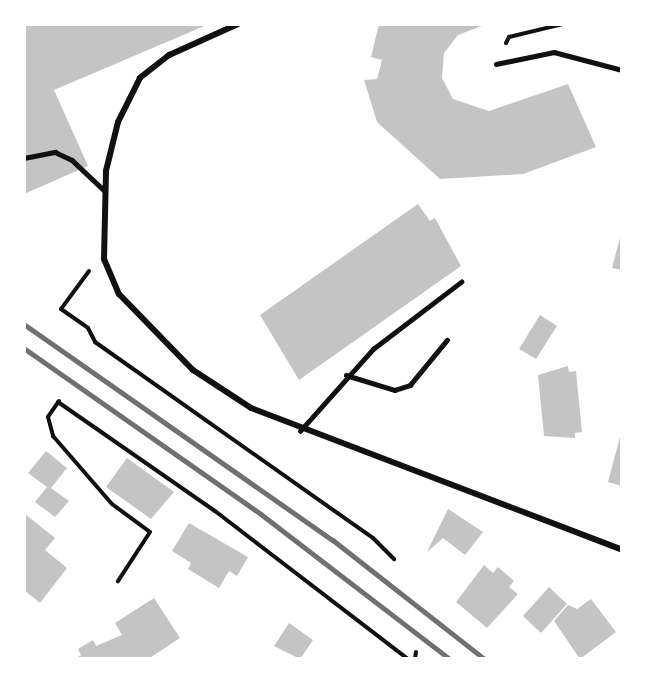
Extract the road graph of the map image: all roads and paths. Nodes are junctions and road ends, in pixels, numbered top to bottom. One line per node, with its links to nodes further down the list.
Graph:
1 (238, 24): 5 (street)
2 (496, 64): 3 (lane)
3 (622, 70)
4 (24, 158): 5 (lane)
5 (105, 191): 6 (street)
6 (104, 259): 10 (street); 12 (path)
7 (461, 282): 9 (lane)
8 (447, 340): 9 (lane)
9 (346, 375): 10 (lane)
10 (300, 431): 11 (street)
11 (622, 550)
12 (394, 559)
13 (118, 581): 15 (path)
14 (416, 652): 16 (path)
15 (408, 659)
16 (414, 659)

